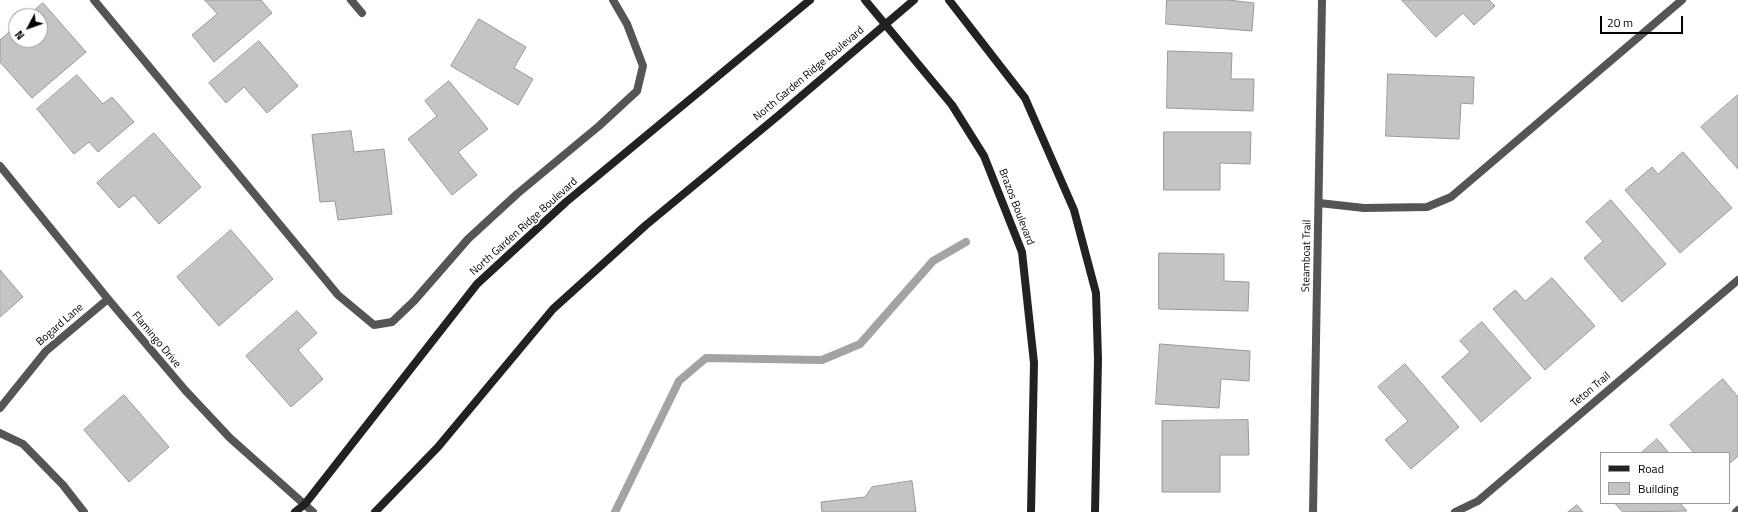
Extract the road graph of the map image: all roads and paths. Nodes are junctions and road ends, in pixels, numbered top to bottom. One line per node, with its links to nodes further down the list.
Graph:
1 (94, 0): 3 (street)
2 (351, 0): 10 (street)
3 (613, 0)
4 (810, 0): 18 (main road, North Garden Ridge Boulevard)
5 (865, 0): 11 (main road, Brazos Boulevard)
6 (914, 0): 11 (main road, North Garden Ridge Boulevard)
7 (949, 0): 25 (main road)
8 (1322, 0): 13 (street, Steamboat Trail)
9 (1682, 0): 13 (street)
10 (362, 13)
11 (885, 24): 23 (main road, North Garden Ridge Boulevard); 24 (main road, Brazos Boulevard)
12 (0, 166): 15 (street, Flamingo Drive)
13 (1319, 203): 26 (street, Steamboat Trail)
14 (1738, 280): 27 (street, Teton Trail)
15 (108, 299): 16 (street, Bogard Lane); 18 (street, Flamingo Drive)
16 (0, 408)
17 (0, 432): 20 (street)
18 (305, 504): 21 (main road, North Garden Ridge Boulevard); 22 (street, Flamingo Drive)
19 (1738, 510): 28 (street)
20 (84, 512)
21 (295, 512)
22 (313, 512)
23 (375, 512)
24 (1031, 512)
25 (1095, 512)
26 (1313, 512)
27 (1456, 512)
28 (1736, 512)

